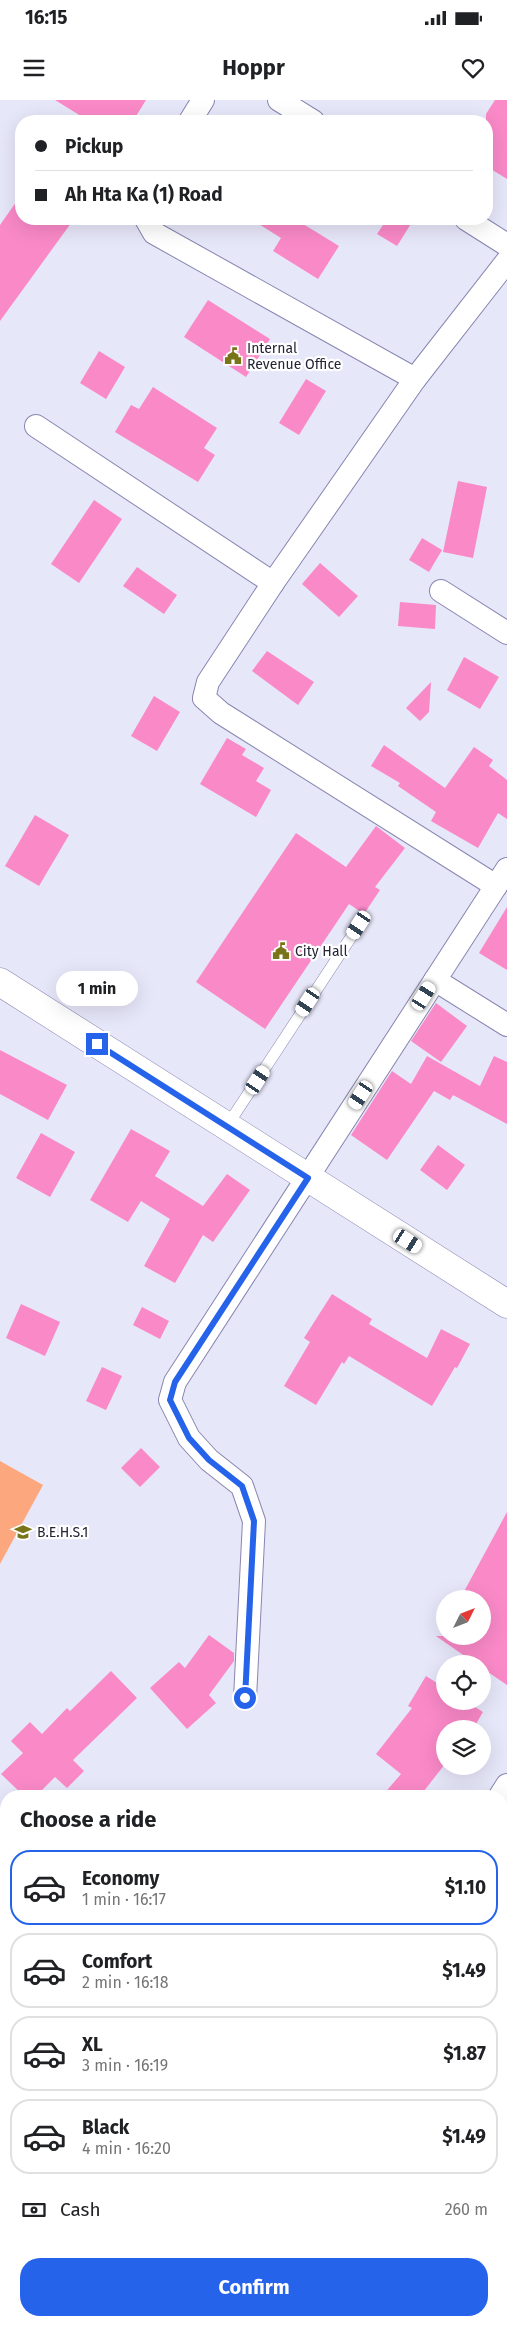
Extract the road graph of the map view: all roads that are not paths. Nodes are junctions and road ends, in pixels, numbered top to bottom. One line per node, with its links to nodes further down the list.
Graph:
1 (203, 100): 3 (street)
2 (280, 100): 4 (street)
3 (194, 115)
4 (304, 115)
5 (149, 225): 9 (street)
6 (475, 225): 7 (street)
7 (507, 245)
8 (507, 261): 9 (street)
9 (415, 378): 11 (street)
10 (36, 426): 11 (street)
11 (273, 583): 14 (street)
12 (441, 591): 13 (street)
13 (507, 633)
14 (501, 878): 16 (street)
15 (359, 925): 19 (lane)
16 (435, 980): 18 (street); 20 (street)
17 (0, 982): 19 (street)
18 (507, 1025)
19 (227, 1126): 20 (street)
20 (308, 1178): 21 (street); 22 (street)
21 (507, 1304)
22 (245, 1698)

